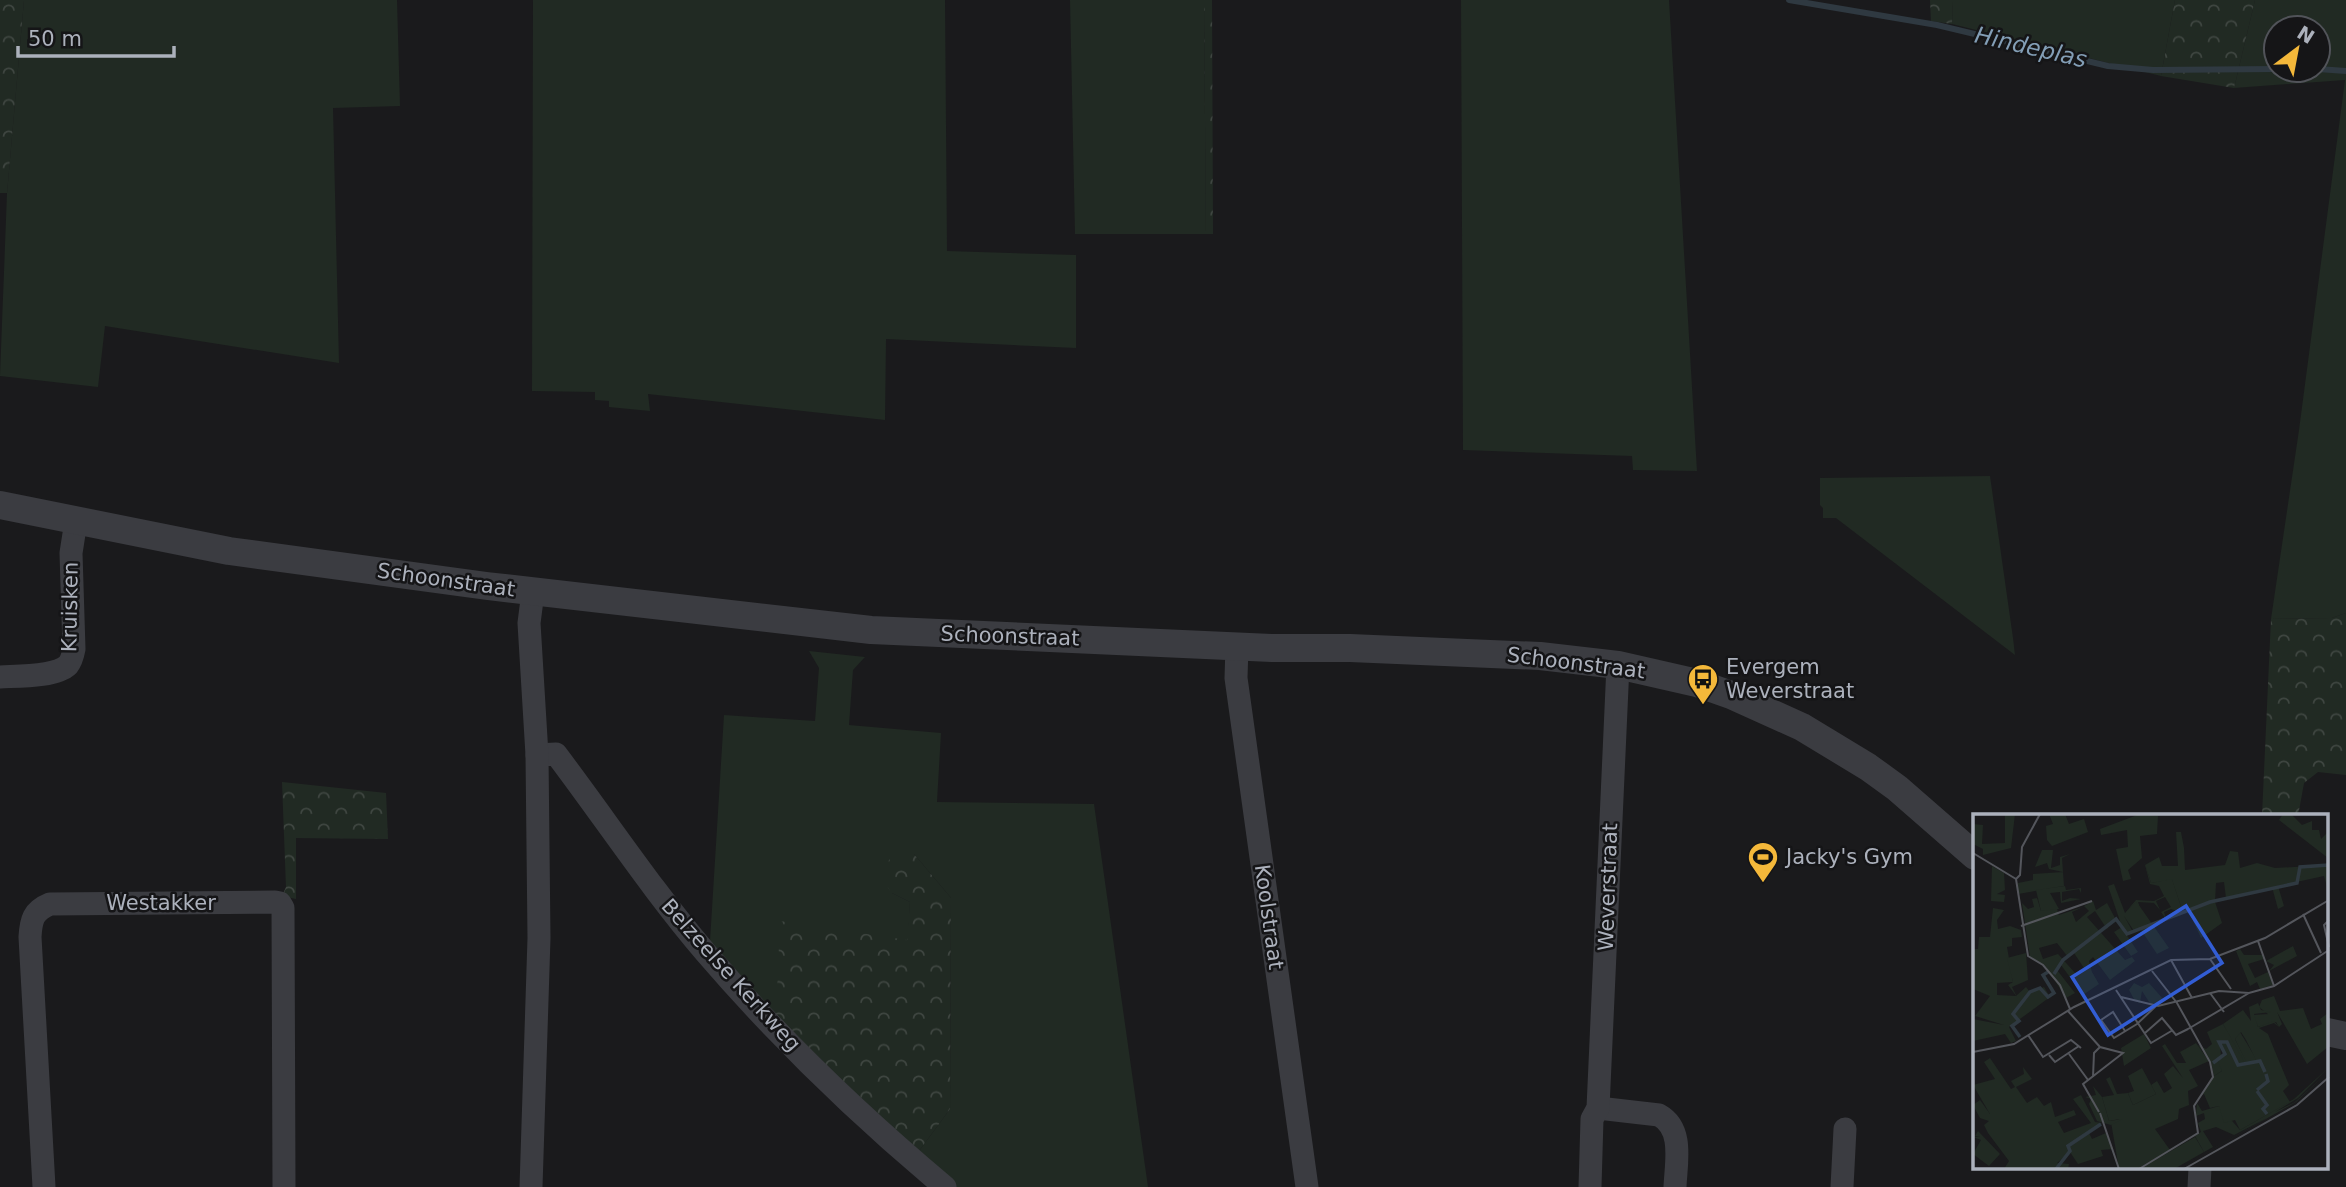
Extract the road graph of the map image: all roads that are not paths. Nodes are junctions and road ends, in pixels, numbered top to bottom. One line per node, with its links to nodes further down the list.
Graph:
1 (0, 505): 2 (street, Schoonstraat)
2 (76, 521): 3 (street, Schoonstraat); 6 (street, Kruisken)
3 (533, 592): 4 (street, Schoonstraat); 7 (street)
4 (1237, 646): 5 (street, Schoonstraat); 17 (street, Koolstraat)
5 (1618, 665): 8 (street, Schoonstraat); 11 (street, Weverstraat)
6 (0, 677)
7 (537, 755): 15 (street); 16 (street, Belzeelse Kerkweg)
8 (1973, 854)
9 (2328, 1032): 10 (street)
10 (2346, 1036)
11 (1598, 1108): 18 (street, Weverstraat); 19 (street)
12 (1845, 1129): 20 (street)
13 (44, 1187): 14 (street, Westakker)
14 (284, 1187)
15 (531, 1187)
16 (945, 1187)
17 (1307, 1187)
18 (1590, 1187)
19 (1675, 1187)
20 (1842, 1187)

